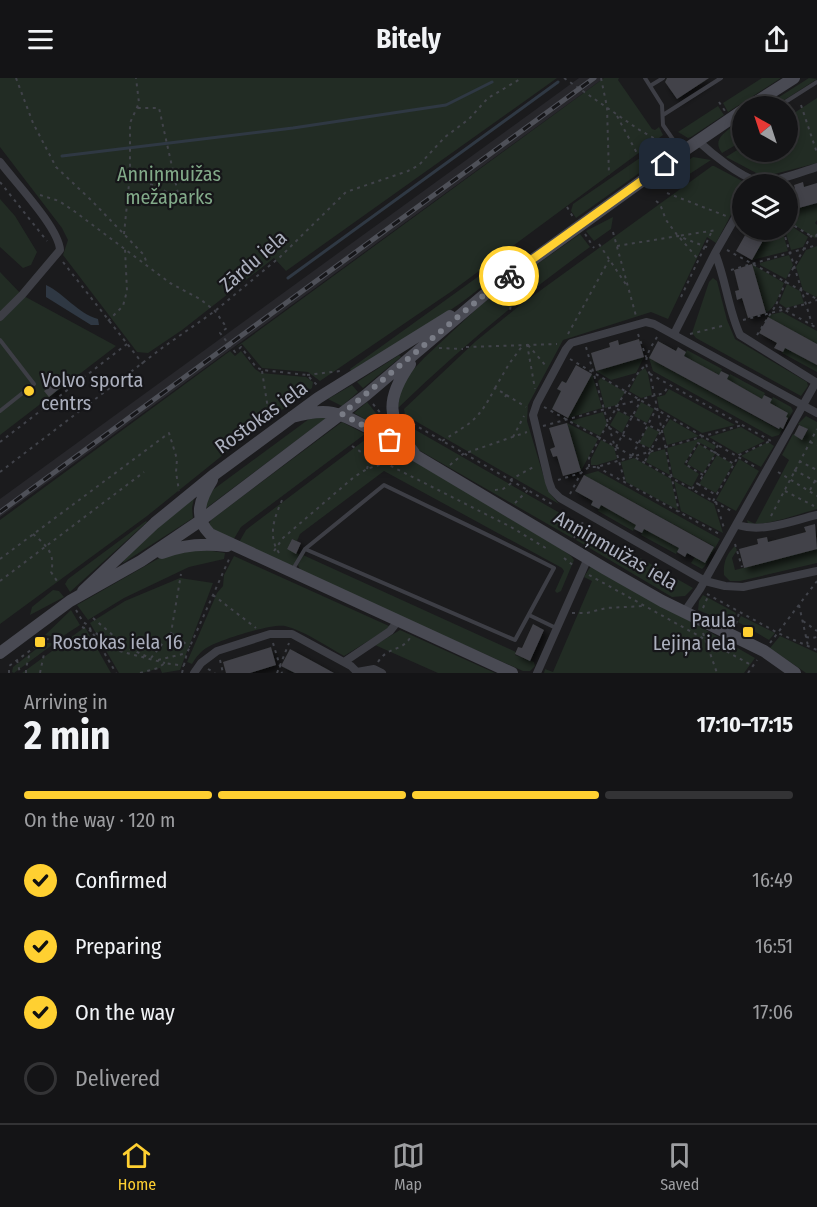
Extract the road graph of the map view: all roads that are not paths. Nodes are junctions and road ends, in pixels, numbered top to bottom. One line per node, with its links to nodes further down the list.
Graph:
1 (645, 78): 6 (lane)
2 (663, 78): 6 (lane)
3 (721, 78): 9 (lane)
4 (794, 78): 7 (street)
5 (817, 82): 8 (lane)
6 (650, 86): 9 (lane)
7 (766, 96)
8 (795, 96)
9 (663, 116): 12 (lane)
10 (732, 118): 11 (street, Rostokas iela)
11 (698, 141): 12 (street, Rostokas iela); 15 (street)
12 (682, 152): 19 (street, Rostokas iela)
13 (0, 162): 20 (street)
14 (817, 167): 16 (street)
15 (742, 174)
16 (792, 174)
17 (732, 225): 18 (street)
18 (715, 253): 21 (street); 24 (street)
19 (484, 295): 23 (street, Rostokas iela); 29 (street, Rostokas iela)
20 (0, 317)
21 (677, 336): 25 (street); 41 (street)
22 (0, 340): 26 (lane)
23 (419, 350): 28 (street, Rostokas iela); 30 (street, Anniņmuižas iela)
24 (817, 382): 25 (street)
25 (805, 406): 27 (street); 34 (street)
26 (0, 411)
27 (817, 413)
28 (342, 414): 29 (street, Anniņmuižas iela); 30 (street, Anniņmuižas iela); 33 (street, Rostokas iela)
29 (292, 417): 31 (street, Rostokas iela)
30 (418, 458): 37 (street, Anniņmuižas iela)
31 (215, 474): 33 (street); 42 (street, Rostokas iela)
32 (817, 515): 34 (street)
33 (200, 521): 36 (street); 38 (street, Rostokas iela)
34 (737, 525): 41 (street)
35 (305, 549): 40 (lane); 44 (lane); 44 (lane)
36 (232, 551): 38 (street); 40 (street)
37 (588, 558): 43 (street, Anniņmuižas iela); 46 (street)
38 (141, 561): 42 (street, Rostokas iela)
39 (817, 571): 41 (street)
40 (291, 573): 45 (street)
41 (705, 581): 43 (street)
42 (76, 601): 47 (street, Rostokas iela)
43 (685, 611): 54 (street, Anniņmuižas iela)
44 (529, 615): 46 (lane)
45 (398, 621): 48 (street); 52 (street)
46 (557, 628): 53 (street)
47 (0, 653)
48 (344, 662): 50 (street); 51 (street)
49 (378, 671): 50 (street)
50 (358, 672)
51 (194, 673)
52 (512, 673)
53 (537, 673)
54 (795, 673)

